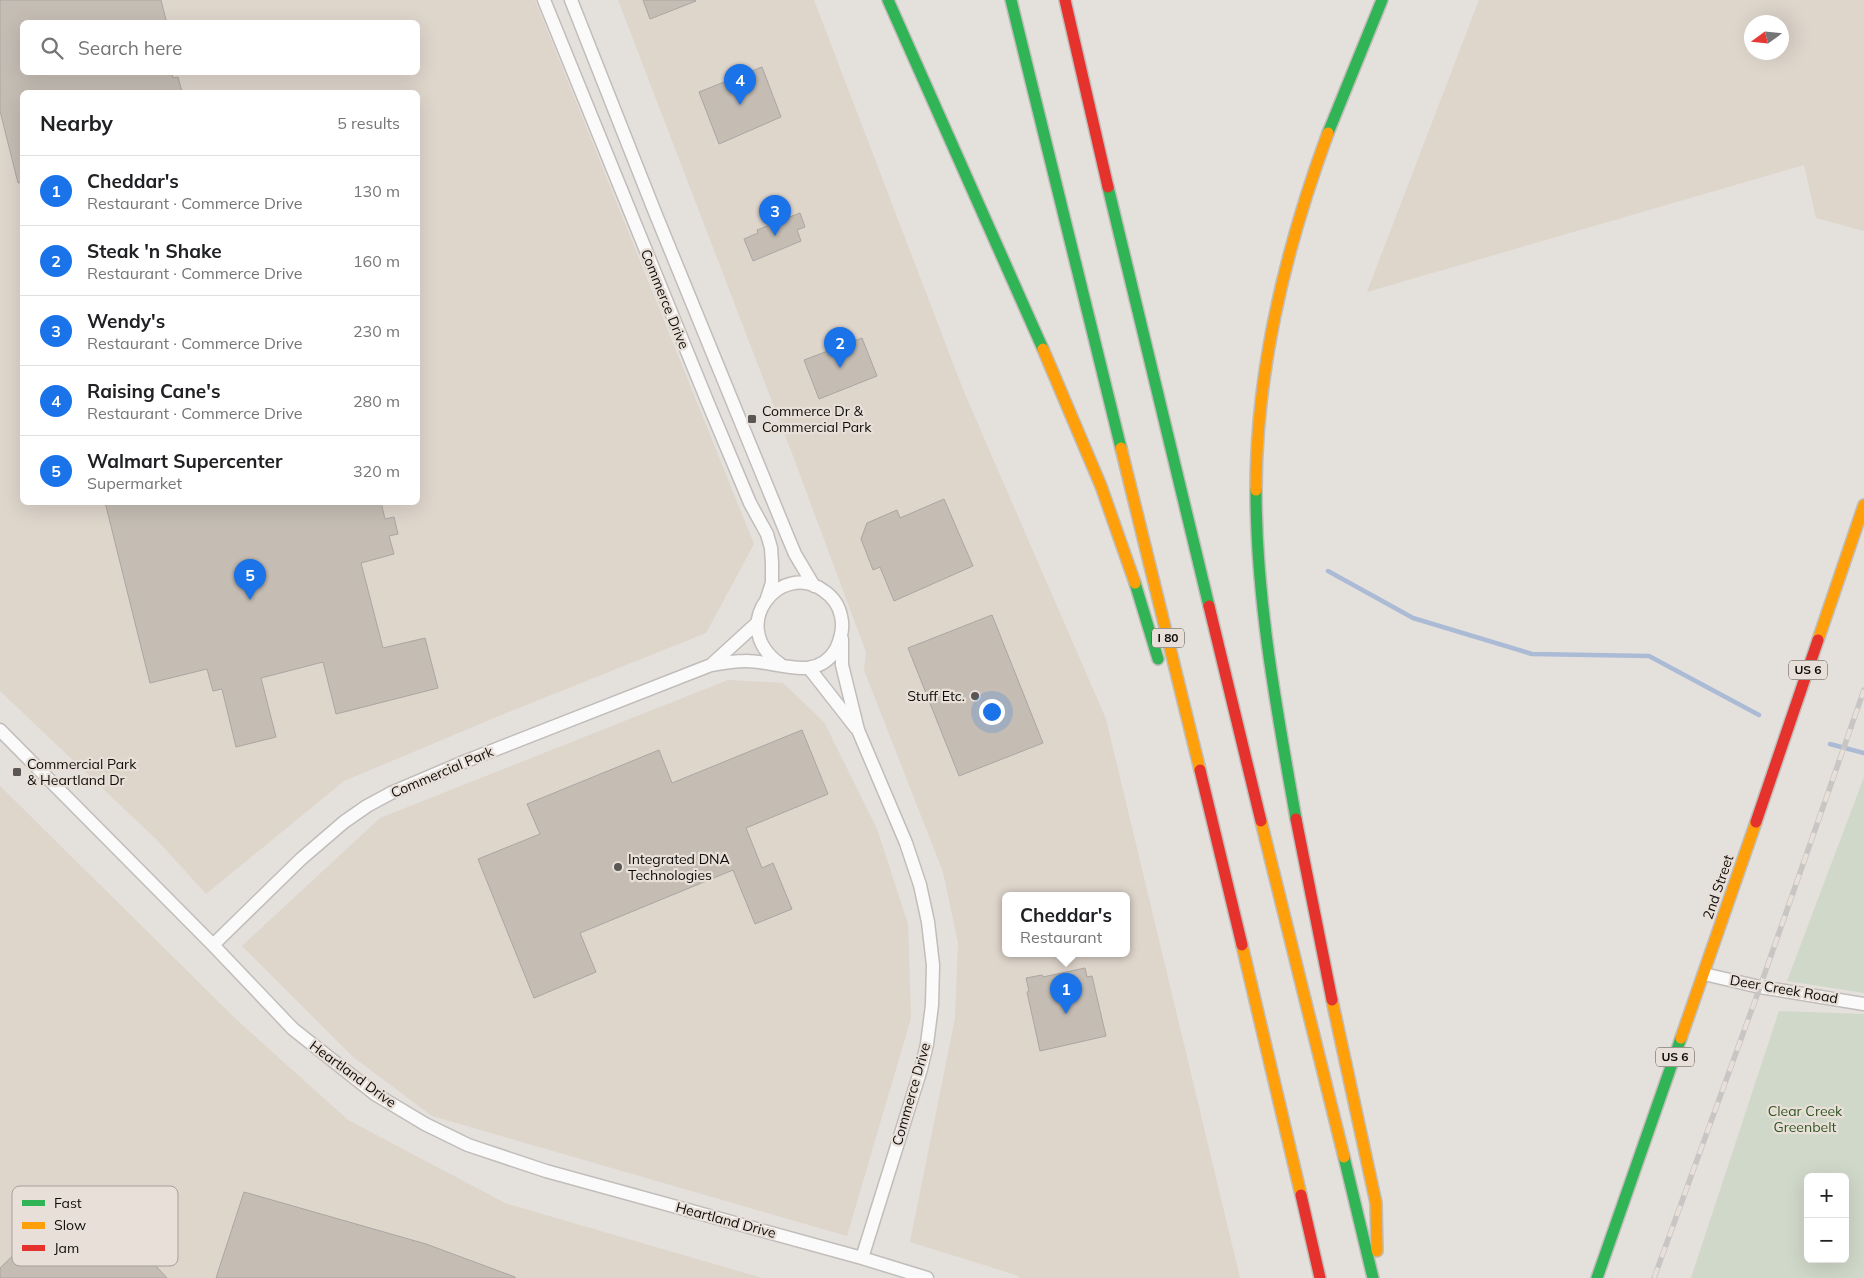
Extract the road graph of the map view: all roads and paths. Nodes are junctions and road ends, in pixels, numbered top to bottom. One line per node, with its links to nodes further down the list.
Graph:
1 (544, 0): 9 (street, Commerce Drive)
2 (571, 0): 8 (street, Commerce Drive)
3 (888, 0): 14 (main road)
4 (1011, 0): 19 (main road, I 80)
5 (1065, 0): 26 (main road)
6 (1382, 0): 27 (main road)
7 (1864, 505): 21 (main road, 2nd Street / US 6)
8 (814, 586): 9 (street); 11 (street)
9 (767, 598): 10 (street)
10 (757, 624): 12 (street); 13 (street)
11 (842, 626): 15 (street); 18 (street)
12 (780, 664): 13 (street); 15 (street)
13 (711, 665): 20 (street, Commercial Park)
14 (1160, 667)
15 (809, 668): 18 (street)
16 (1172, 703): 19 (main road)
17 (0, 730): 20 (street, Heartland Drive)
18 (858, 730): 23 (street, Commerce Drive)
19 (1221, 856): 25 (main road, I 80)
20 (213, 946): 23 (street, Heartland Drive)
21 (1704, 974): 22 (street, Deer Creek Road); 28 (main road, 2nd Street / US 6)
22 (1859, 1003)
23 (862, 1258): 24 (street, Heartland Drive)
24 (927, 1278)
25 (1320, 1278)
26 (1373, 1278)
27 (1377, 1278)
28 (1597, 1278)

